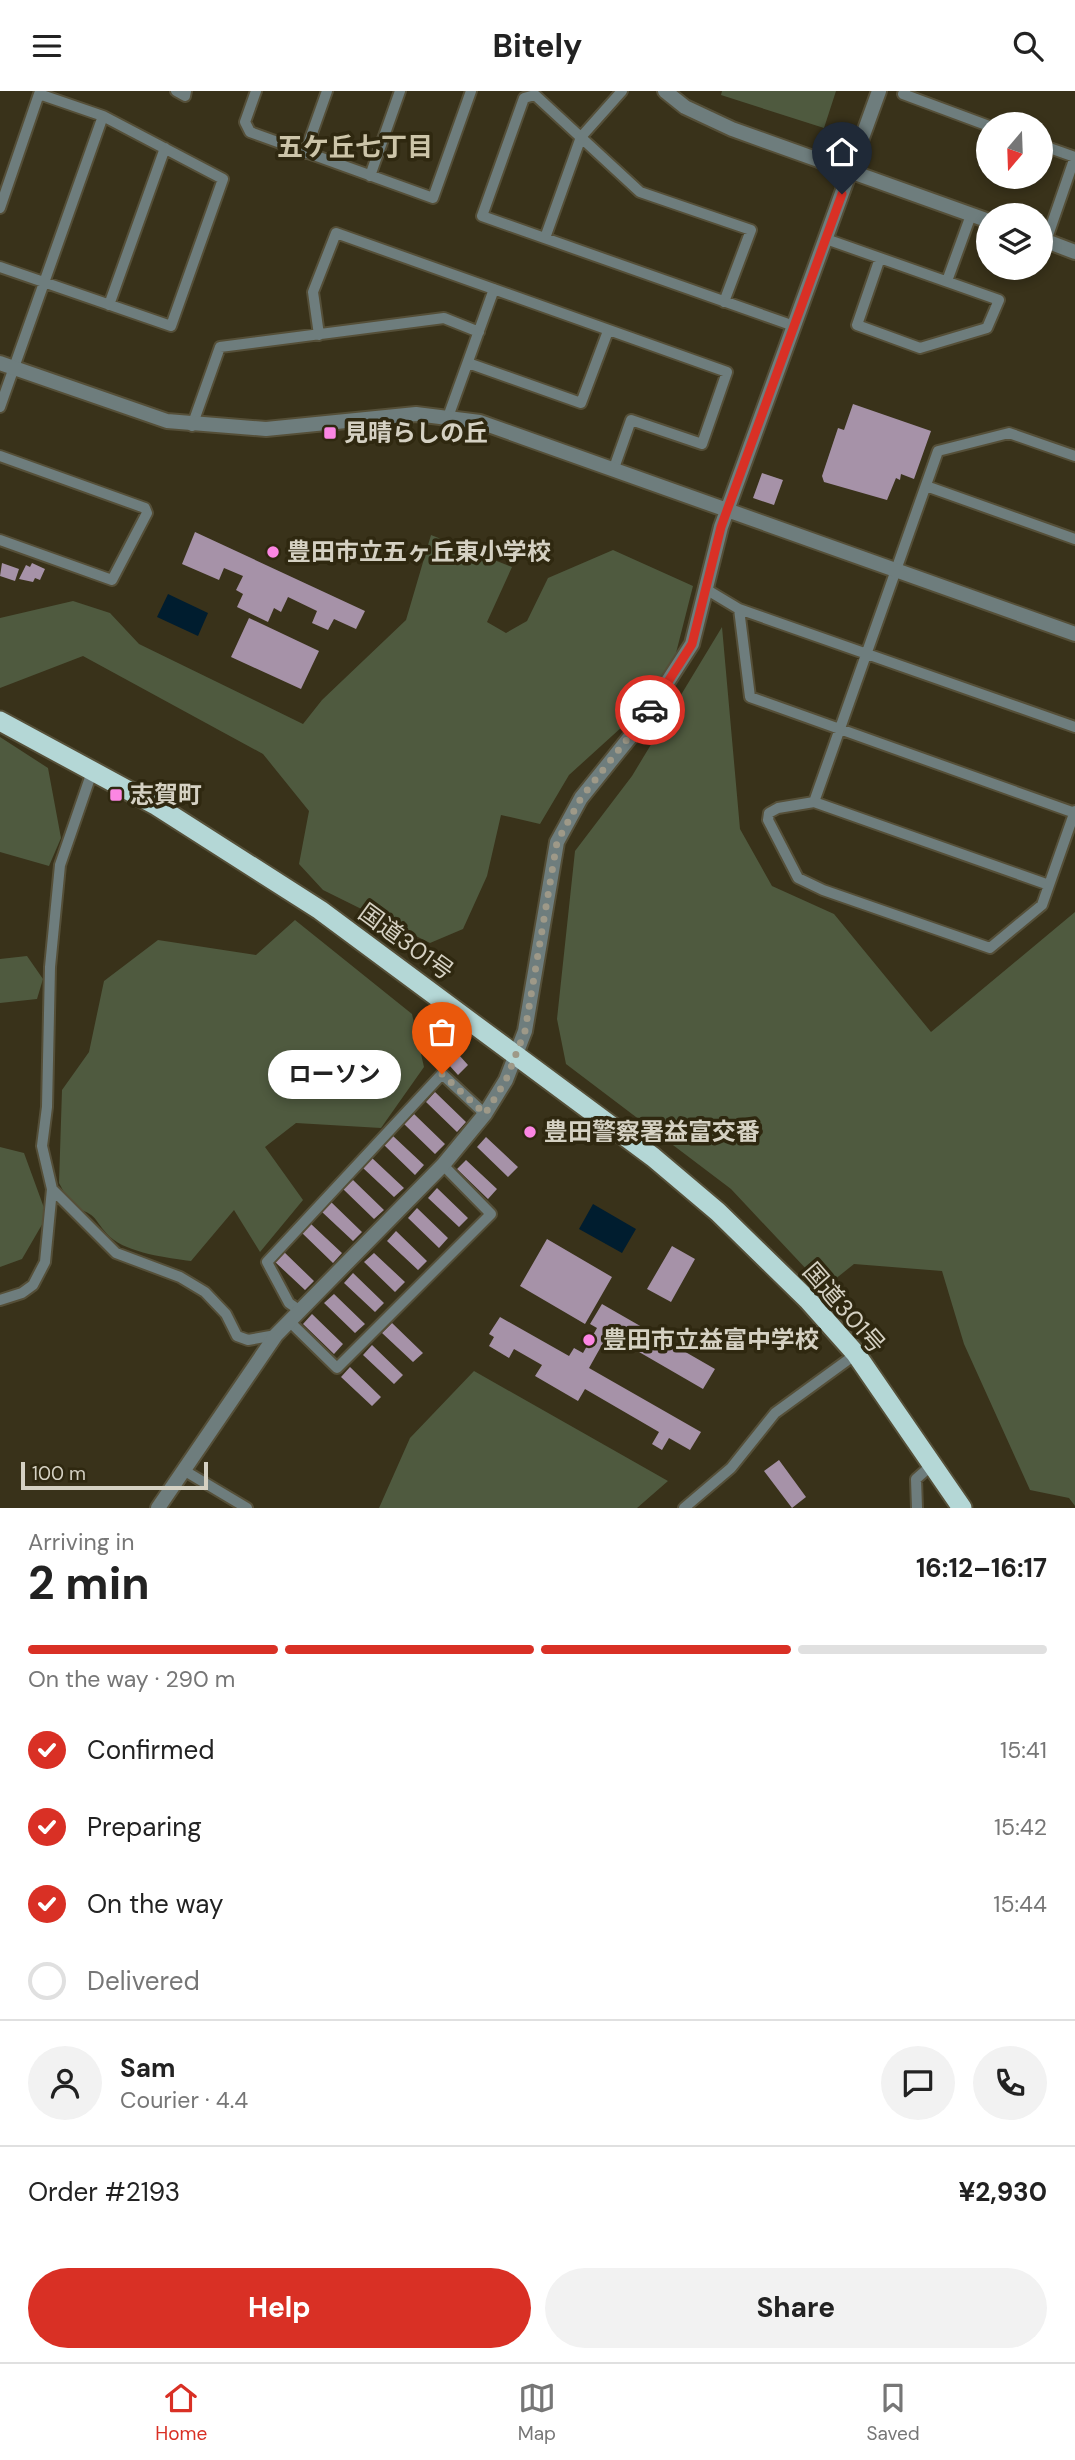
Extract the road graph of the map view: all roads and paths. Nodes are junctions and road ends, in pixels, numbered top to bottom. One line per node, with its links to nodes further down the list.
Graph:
1 (176, 91): 2 (street)
2 (186, 91)
3 (256, 91): 16 (street)
4 (327, 91): 16 (street)
5 (400, 91): 18 (street)
6 (471, 91): 18 (street)
7 (622, 91): 13 (street)
8 (665, 91): 17 (street)
9 (879, 91): 17 (street)
10 (905, 91): 12 (street)
11 (103, 116): 14 (street); 19 (street); 30 (street)
12 (976, 120)
13 (581, 137): 23 (street); 23 (street); 32 (street)
14 (165, 148): 33 (street); 33 (street)
15 (1054, 150): 21 (street)
16 (305, 153): 18 (street)
17 (850, 172): 20 (street); 24 (street)
18 (370, 176)
19 (0, 208)
20 (971, 215): 22 (street); 29 (street)
21 (1053, 216)
22 (976, 217)
23 (545, 239): 32 (street)
24 (825, 239): 27 (street); 34 (street)
25 (1053, 243): 26 (street)
26 (1075, 251)
27 (880, 258): 29 (street); 29 (street)
28 (0, 267): 30 (street)
29 (947, 281)
30 (45, 282): 33 (street); 39 (street)
31 (494, 289): 35 (street); 36 (street); 37 (street)
32 (724, 302): 34 (street)
33 (109, 305)
34 (794, 326): 47 (street)
35 (608, 331): 38 (street); 45 (street)
36 (479, 332): 37 (street); 38 (street)
37 (319, 335): 42 (street)
38 (468, 363): 41 (street)
39 (7, 365): 40 (street); 42 (street)
40 (0, 407)
41 (448, 417): 42 (street); 45 (street)
42 (192, 426)
43 (0, 456): 48 (street)
44 (1075, 456): 46 (street)
45 (614, 468): 47 (street)
46 (926, 486): 49 (street); 50 (street)
47 (728, 509): 50 (street); 51 (street)
48 (0, 540)
49 (1075, 540)
50 (897, 571): 53 (street); 54 (street)
51 (704, 588): 52 (street); 62 (street)
52 (739, 609): 54 (street); 57 (street)
53 (1075, 634)
54 (867, 653): 56 (street); 57 (street)
55 (0, 721): 58 (highway, 国道301号)
56 (1075, 727)
57 (840, 728): 59 (street); 60 (street)
58 (93, 769): 62 (highway, 国道301号); 65 (street)
59 (814, 802): 61 (street); 61 (street)
60 (1075, 812): 61 (street)
61 (1049, 885)
62 (517, 1055): 63 (street); 70 (highway, 国道301号)
63 (485, 1114): 64 (street); 67 (street)
64 (443, 1165): 67 (street); 68 (street)
65 (52, 1189): 66 (street); 69 (street)
66 (0, 1300)
67 (299, 1310): 68 (street)
68 (289, 1321): 69 (street)
69 (276, 1335): 72 (street)
70 (856, 1354): 71 (highway, 国道301号); 75 (street)
71 (933, 1464): 76 (street); 77 (highway, 国道301号)
72 (185, 1471): 73 (street); 74 (street)
73 (158, 1508)
74 (247, 1508)
75 (684, 1508)
76 (917, 1508)
77 (962, 1508)

